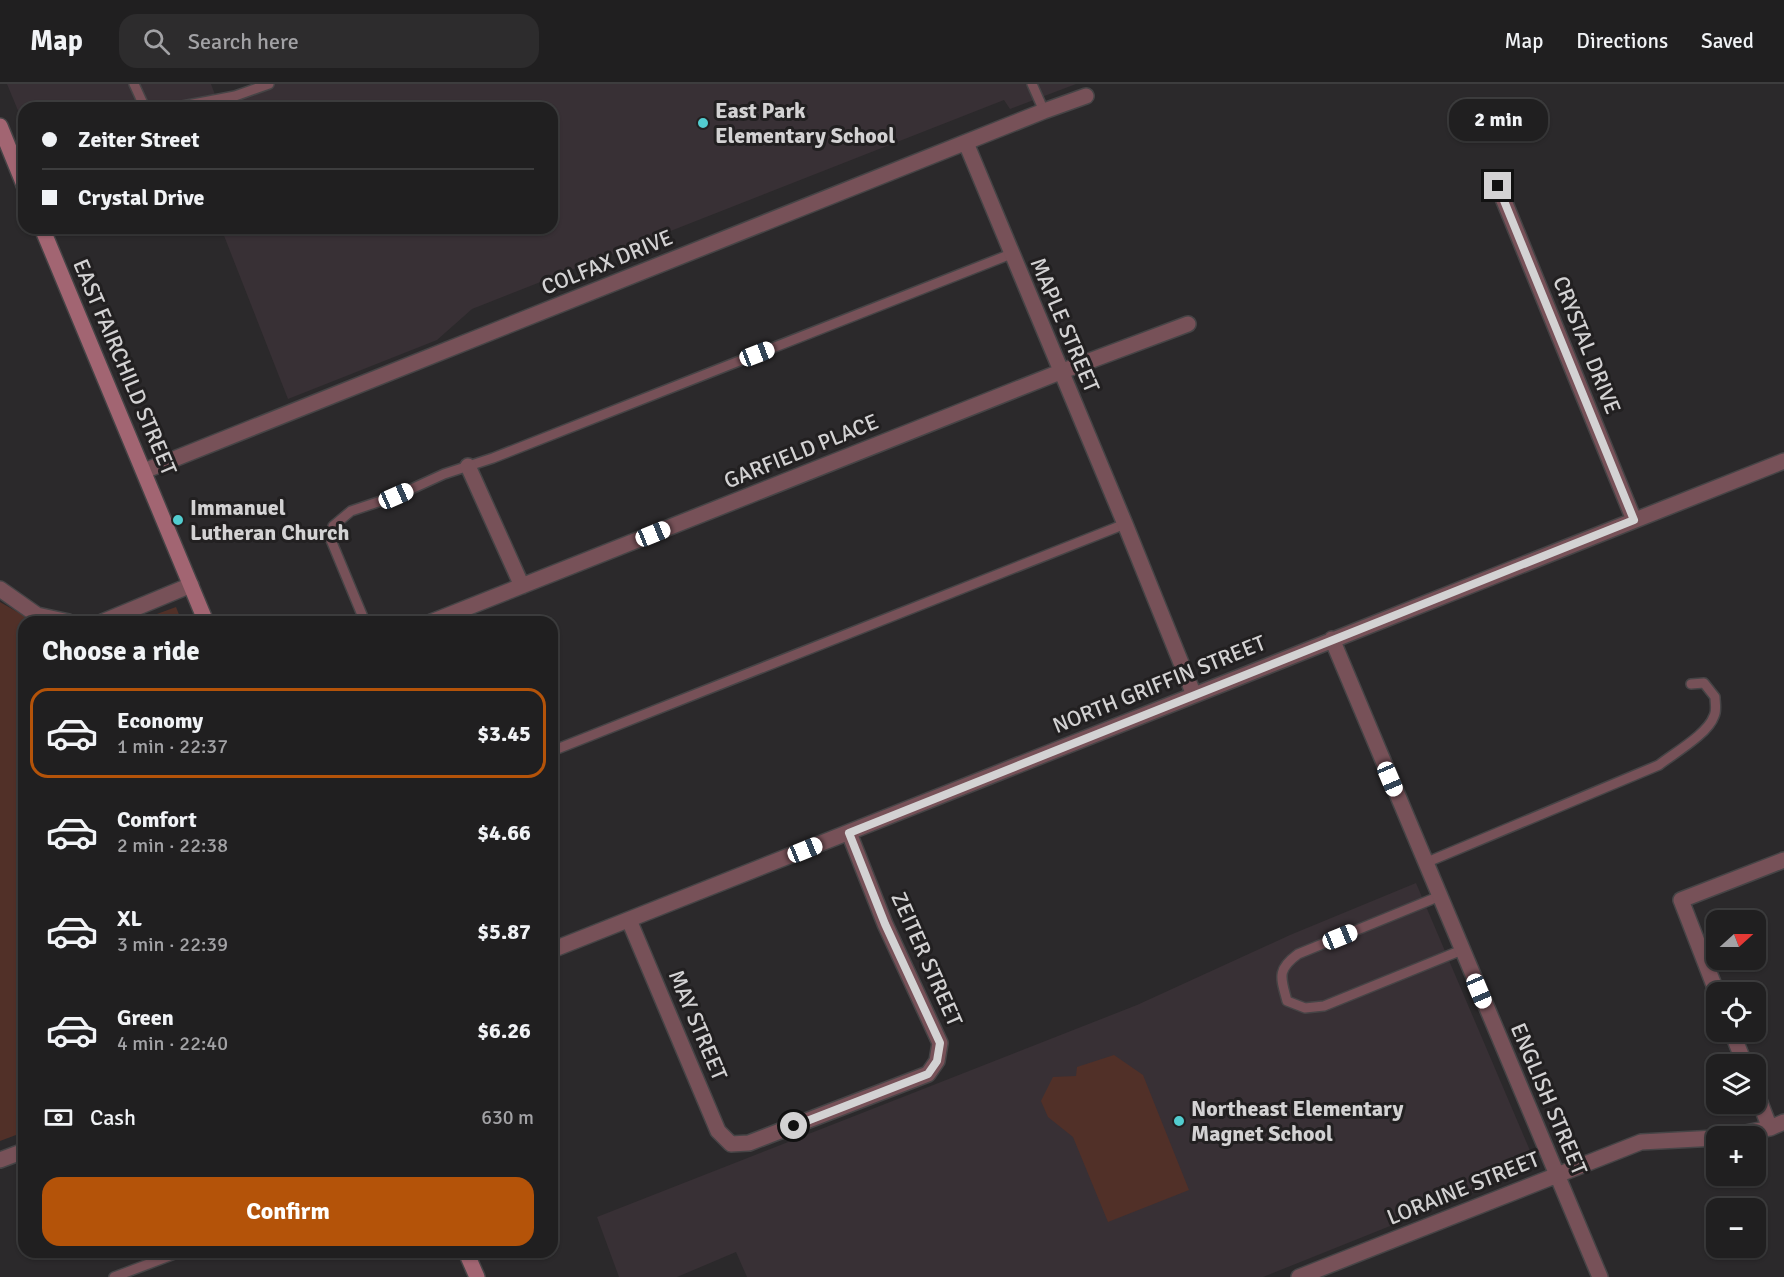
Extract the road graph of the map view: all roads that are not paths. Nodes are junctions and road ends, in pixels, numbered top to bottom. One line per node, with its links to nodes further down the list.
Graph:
1 (134, 84): 5 (lane)
2 (270, 84): 6 (lane)
3 (1032, 84): 7 (lane)
4 (1086, 96): 7 (street, COLFAX DRIVE)
5 (142, 102)
6 (204, 102)
7 (1044, 111): 9 (street, COLFAX DRIVE)
8 (0, 126): 10 (street)
9 (966, 143): 13 (street, MAPLE STREET); 18 (street, COLFAX DRIVE)
10 (18, 166)
11 (1498, 186): 19 (street, CRYSTAL DRIVE)
12 (45, 234): 18 (street, EAST FAIRCHILD STREET)
13 (1011, 254): 15 (street, MAPLE STREET); 17 (lane)
14 (1188, 324): 15 (street, GARFIELD PLACE)
15 (1060, 372): 20 (street, MAPLE STREET); 22 (street, GARFIELD PLACE)
16 (1784, 461): 19 (street, NORTH GRIFFIN STREET)
17 (468, 466): 22 (street); 27 (lane)
18 (144, 471): 21 (street, EAST FAIRCHILD STREET)
19 (1634, 520): 29 (street, NORTH GRIFFIN STREET)
20 (1125, 524): 31 (street, MAPLE STREET); 32 (lane)
21 (191, 585): 25 (street); 26 (street, EAST FAIRCHILD STREET)
22 (522, 586): 28 (street, GARFIELD PLACE)
23 (0, 589): 24 (street)
24 (42, 616)
25 (116, 616)
26 (204, 616)
27 (363, 616)
28 (446, 616)
29 (1332, 639): 31 (street, NORTH GRIFFIN STREET); 35 (street, ENGLISH STREET)
30 (1691, 684): 35 (lane)
31 (1194, 694): 33 (street, NORTH GRIFFIN STREET)
32 (558, 749)
33 (849, 833): 37 (street, NORTH GRIFFIN STREET); 44 (street, ZEITER STREET)
34 (1784, 860): 40 (street)
35 (1425, 863): 36 (street, ENGLISH STREET)
36 (1440, 896): 39 (street, ENGLISH STREET); 39 (lane)
37 (630, 920): 38 (street, NORTH GRIFFIN STREET); 44 (street, MAY STREET)
38 (558, 948)
39 (1462, 950): 47 (street, ENGLISH STREET)
40 (1713, 982)
41 (1766, 1108): 42 (street)
42 (1777, 1125)
43 (1706, 1139): 47 (street, LORAINE STREET)
44 (731, 1144)
45 (18, 1153): 46 (street)
46 (0, 1160)
47 (1556, 1175): 52 (street, LORAINE STREET); 53 (street, ENGLISH STREET)
48 (164, 1258): 50 (lane)
49 (469, 1258): 51 (street)
50 (114, 1277)
51 (477, 1277)
52 (1299, 1277)
53 (1600, 1277)

